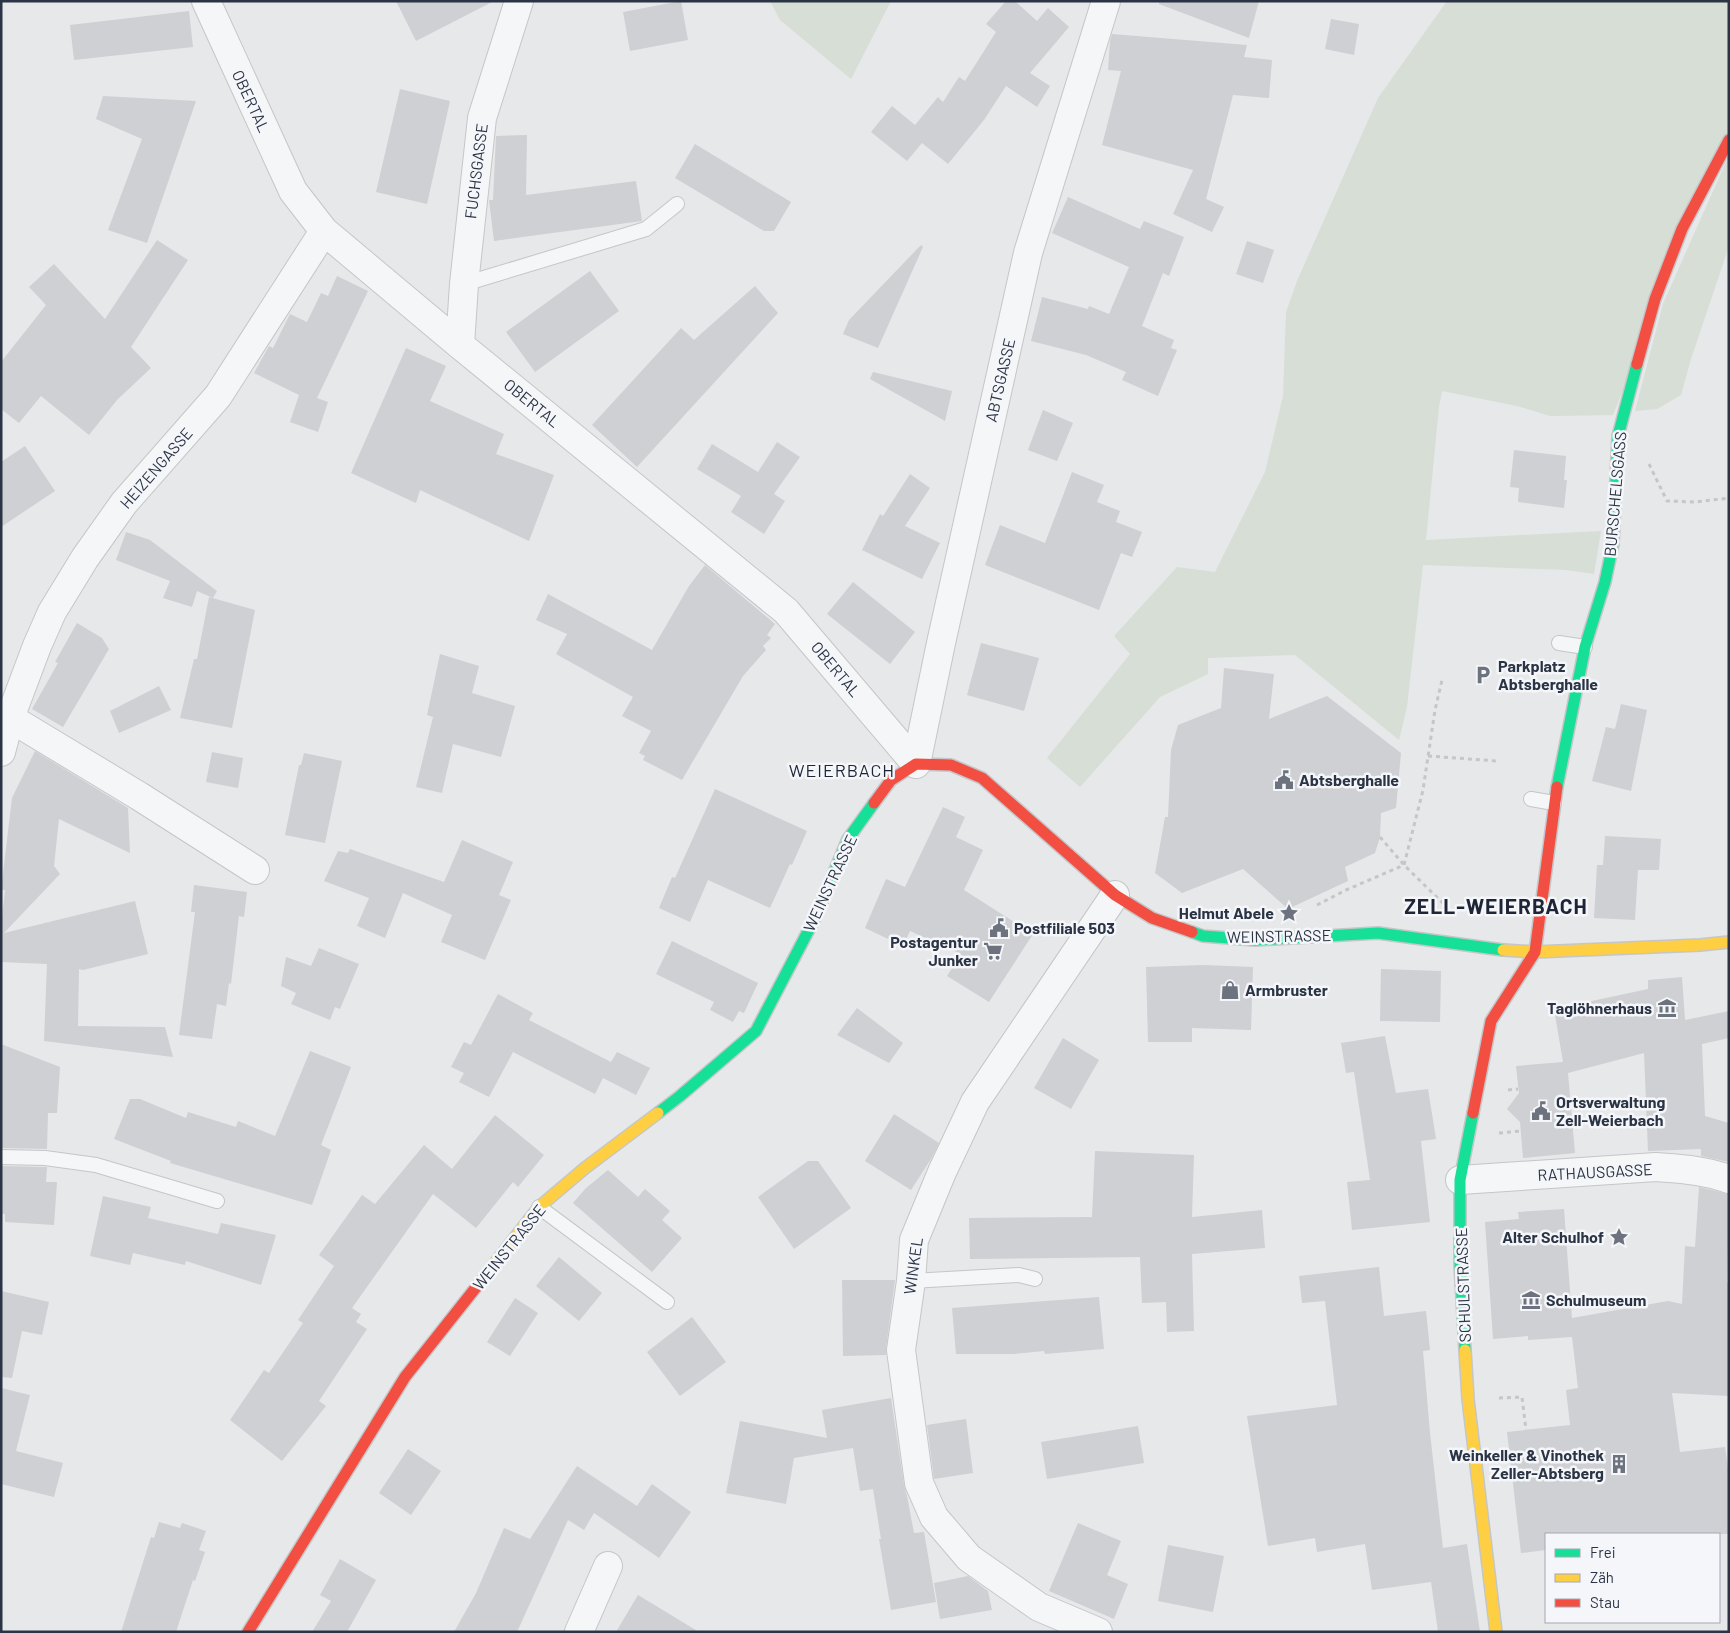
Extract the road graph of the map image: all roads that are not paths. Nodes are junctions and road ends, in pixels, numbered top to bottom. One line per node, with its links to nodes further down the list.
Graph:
1 (206, 1): 6 (street, OBERTAL)
2 (519, 1): 7 (street, FUCHSGASSE)
3 (1106, 1): 12 (street, ABTSGASSE)
4 (1729, 140): 10 (street, BURSCHELSGASS)
5 (677, 204): 7 (lane)
6 (324, 231): 8 (street, OBERTAL); 11 (street, HEIZENGASSE)
7 (464, 284): 8 (street, FUCHSGASSE)
8 (460, 345): 12 (street, OBERTAL)
9 (1559, 643): 10 (lane)
10 (1585, 646): 14 (street, BURSCHELSGASS)
11 (5, 735): 15 (street, HEIZENGASSE)
12 (916, 764): 16 (street, WEINSTRASSE); 25 (street, WEINSTRASSE)
13 (1531, 799): 14 (lane)
14 (1554, 804): 20 (street, BURSCHELSGASS)
15 (254, 870)
16 (1115, 895): 20 (street, WEINSTRASSE); 27 (street, WINKEL)
17 (1729, 934): 19 (lane)
18 (1729, 942): 19 (street, WEINSTRASSE)
19 (1700, 945): 20 (street, WEINSTRASSE)
20 (1535, 952): 23 (street, SCHULSTRASSE)
21 (1, 1157): 24 (lane)
22 (1729, 1179): 23 (street, RATHAUSGASSE)
23 (1460, 1180): 34 (street, SCHULSTRASSE)
24 (217, 1201)
25 (539, 1206): 28 (lane); 31 (street, WEINSTRASSE)
26 (1035, 1278): 27 (lane)
27 (911, 1281): 30 (street, WINKEL)
28 (667, 1302)
29 (608, 1566): 32 (street)
30 (1066, 1626): 33 (street, WINKEL)
31 (248, 1632)
32 (579, 1632)
33 (1098, 1632)
34 (1496, 1632)

